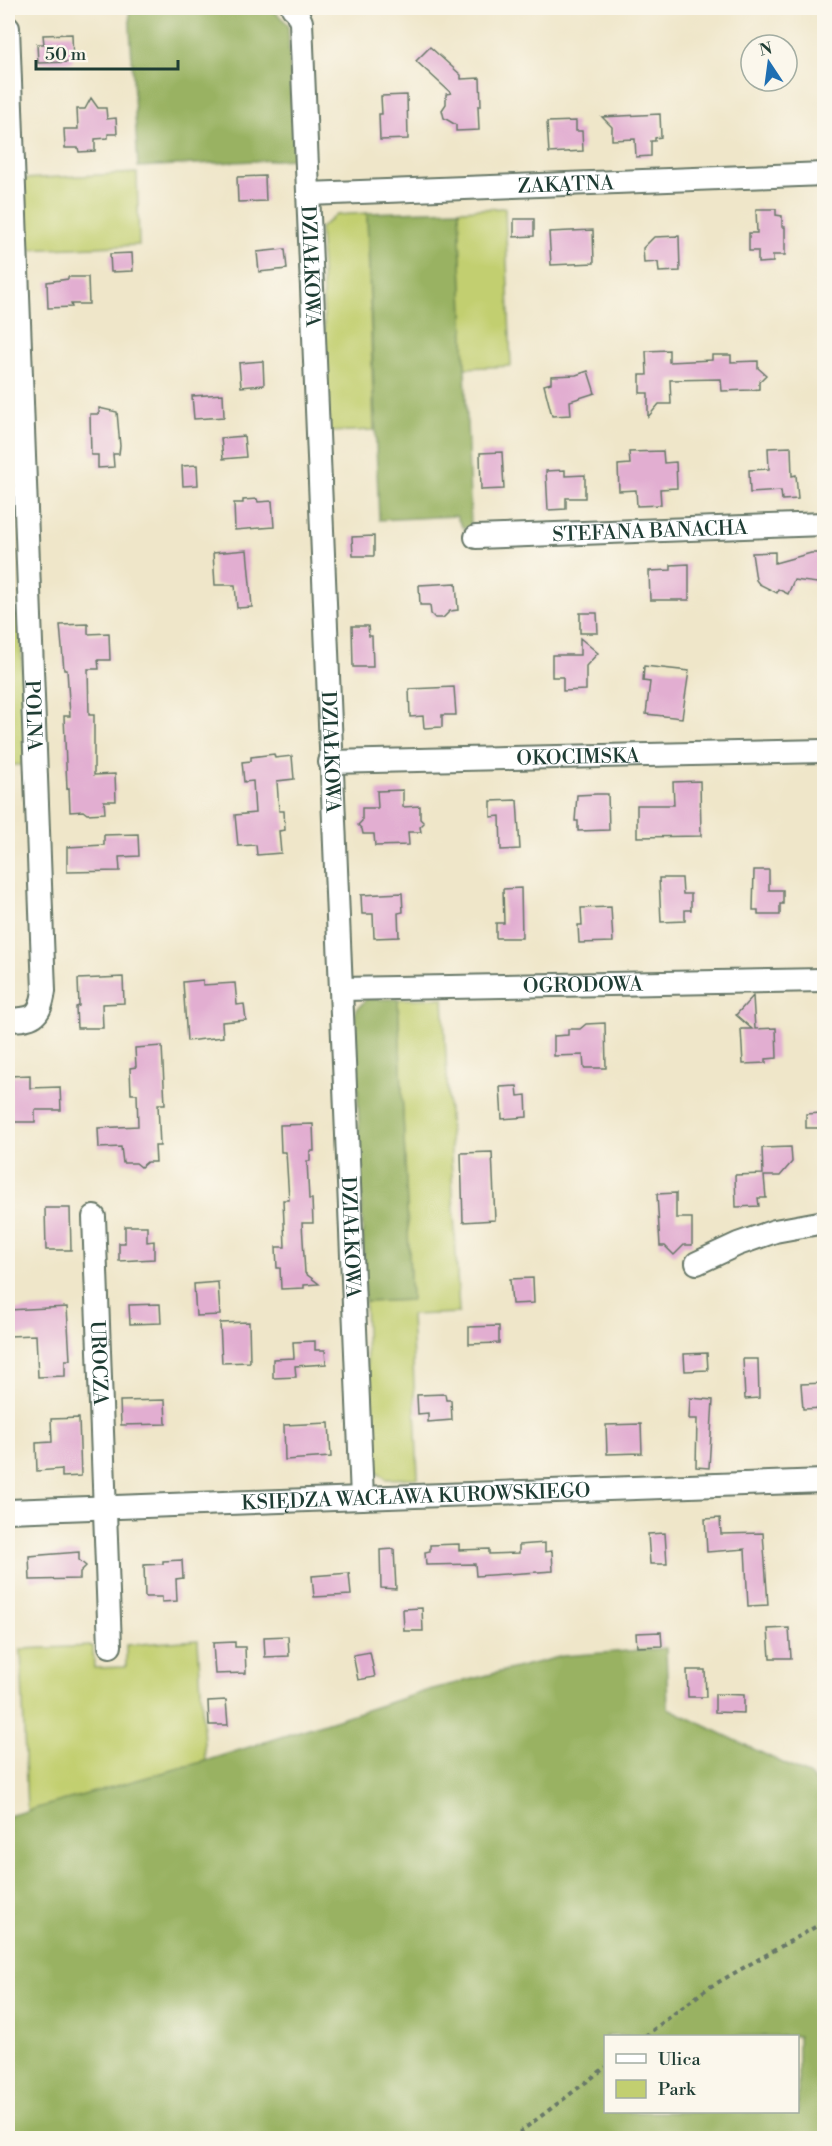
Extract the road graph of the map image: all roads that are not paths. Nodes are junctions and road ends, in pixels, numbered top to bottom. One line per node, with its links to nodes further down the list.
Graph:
1 (293, 8): 4 (street, DZIAŁKOWA)
2 (8, 28): 11 (street, POLNA)
3 (825, 174): 4 (street, ZAKĄTNA)
4 (308, 194): 8 (street, DZIAŁKOWA)
5 (825, 524): 6 (street, STEFANA BANACHA)
6 (476, 537)
7 (825, 751): 8 (street, OKOCIMSKA)
8 (330, 762): 10 (street, DZIAŁKOWA)
9 (825, 980): 10 (street, OGRODOWA)
10 (341, 989): 16 (street, DZIAŁKOWA)
11 (8, 1020)
12 (94, 1217): 17 (street, UROCZA)
13 (825, 1222): 14 (street)
14 (698, 1263)
15 (825, 1481): 16 (street, KSIĘDZA WACŁAWA KUROWSKIEGO)
16 (362, 1498): 17 (street, KSIĘDZA WACŁAWA KUROWSKIEGO)
17 (106, 1509): 18 (street, KSIĘDZA WACŁAWA KUROWSKIEGO); 19 (street, UROCZA)
18 (8, 1511)
19 (110, 1646)

